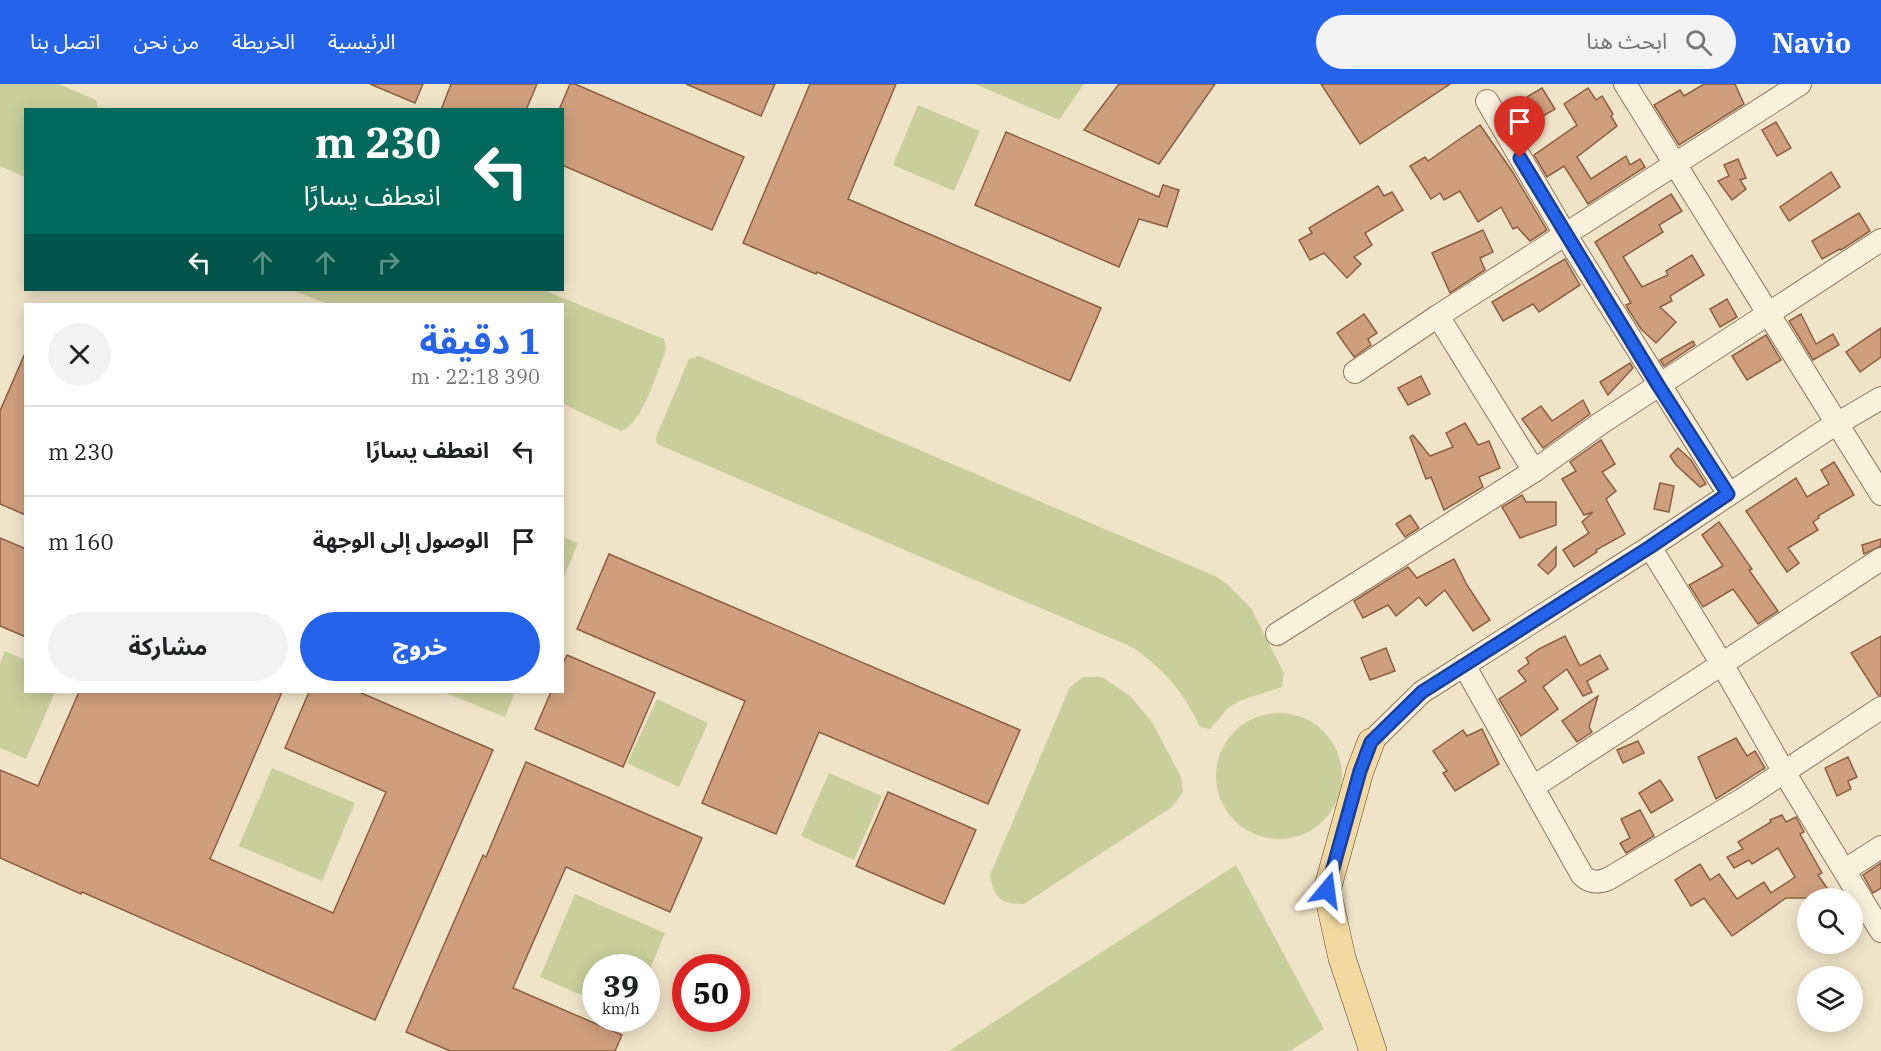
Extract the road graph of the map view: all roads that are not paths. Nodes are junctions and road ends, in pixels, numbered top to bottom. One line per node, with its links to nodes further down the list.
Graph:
1 (1625, 84): 4 (street)
2 (1800, 84): 4 (street)
3 (1487, 101): 5 (street)
4 (1674, 164): 5 (street); 7 (street)
5 (1565, 234): 8 (street); 10 (street)
6 (1881, 240): 7 (street)
7 (1767, 313): 10 (street); 12 (street)
8 (1438, 316): 9 (street); 13 (street)
9 (1355, 372)
10 (1658, 385): 13 (street); 14 (street)
11 (1881, 398): 12 (street)
12 (1837, 423): 14 (street); 15 (street)
13 (1534, 471): 18 (street)
14 (1728, 494): 16 (street)
15 (1881, 494)
16 (1650, 547): 19 (street); 20 (street)
17 (1881, 559): 19 (street)
18 (1277, 634)
19 (1722, 664): 23 (street); 24 (street)
20 (1464, 665): 22 (street); 24 (street)
21 (1881, 708): 23 (street)
22 (1371, 742): 28 (main road)
23 (1784, 772): 24 (street); 26 (street)
24 (1533, 787)
25 (1881, 847): 26 (street)
26 (1845, 870): 27 (street)
27 (1881, 931)
28 (1373, 1051)

